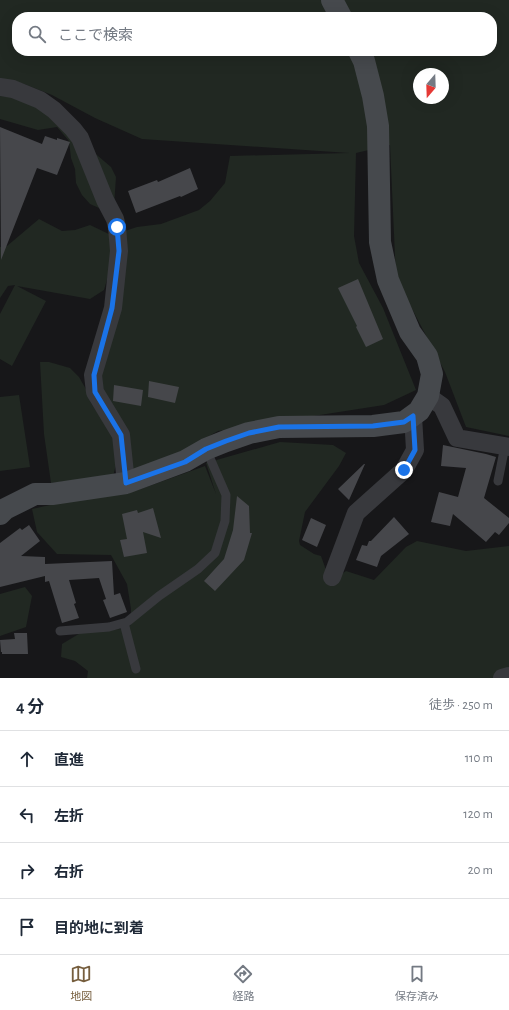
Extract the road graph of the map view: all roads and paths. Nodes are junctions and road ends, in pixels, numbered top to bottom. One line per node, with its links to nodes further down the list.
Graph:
1 (332, 0): 2 (street)
2 (338, 12)
3 (362, 56): 5 (street)
4 (0, 87): 10 (street)
5 (428, 396): 6 (street); 7 (street)
6 (413, 416): 8 (street); 12 (street)
7 (507, 447): 9 (lane)
8 (206, 449): 10 (street); 13 (lane)
9 (498, 481)
10 (126, 483): 11 (street)
11 (0, 514)
12 (332, 577)
13 (124, 623): 14 (lane); 15 (lane)
14 (60, 631)
15 (136, 669)
16 (509, 676): 17 (street)
17 (502, 678)

